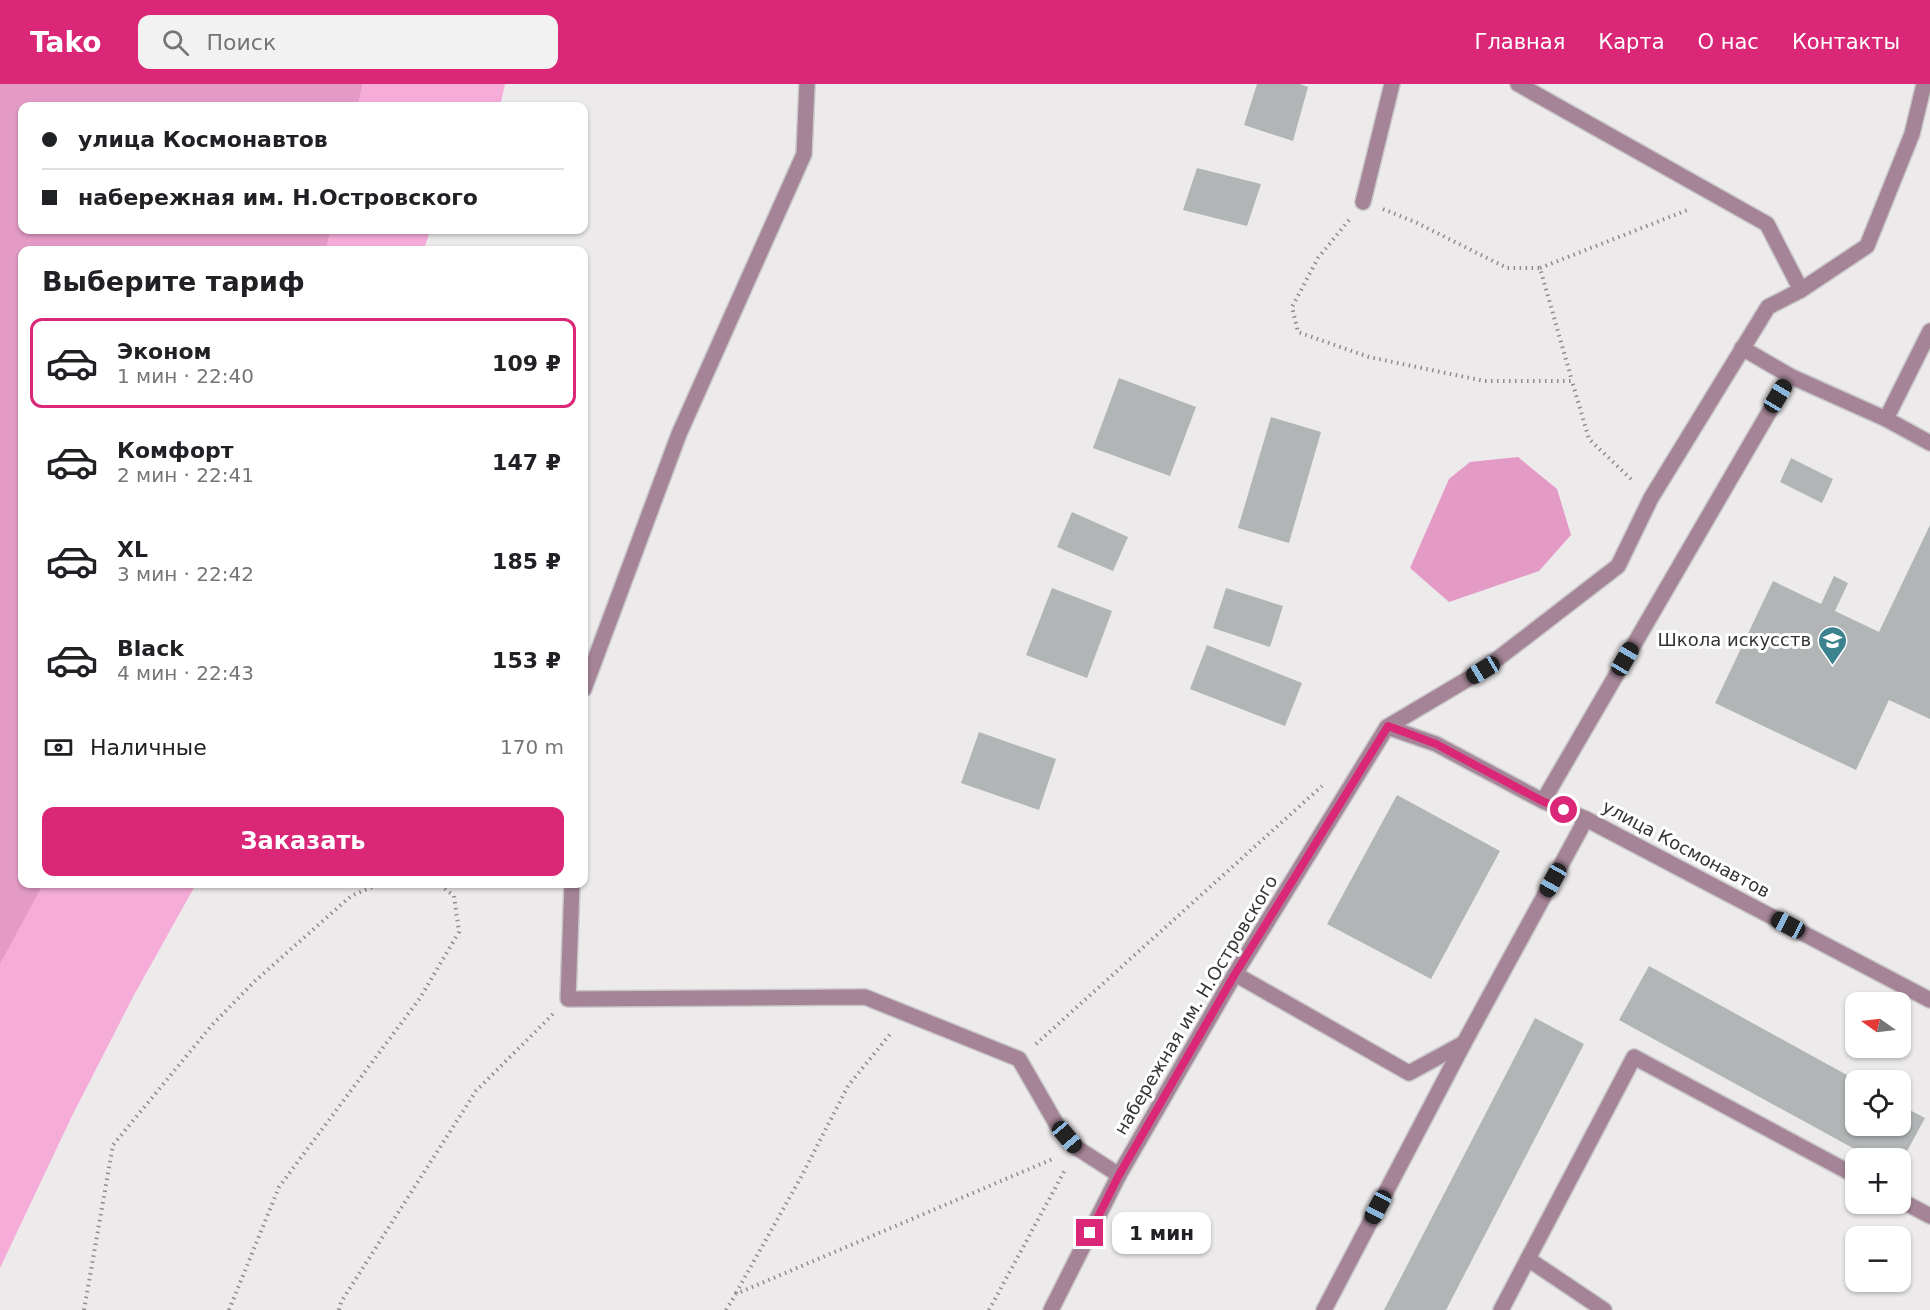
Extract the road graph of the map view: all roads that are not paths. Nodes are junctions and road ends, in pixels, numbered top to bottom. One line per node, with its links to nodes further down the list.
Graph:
1 (807, 84): 12 (street)
2 (1392, 84): 5 (street)
3 (1518, 84): 6 (street)
4 (1924, 84): 6 (street)
5 (1363, 202)
6 (1801, 290): 8 (street)
7 (1930, 331): 10 (street)
8 (1742, 348): 9 (street); 13 (street)
9 (1790, 376): 10 (street); 14 (street)
10 (1886, 419): 11 (street)
11 (1930, 443)
12 (588, 679)
13 (1388, 726): 14 (street, улица Космонавтов); 17 (street, набережная им. Н.Островского)
14 (1542, 801): 15 (street, улица Космонавтов)
15 (1586, 819): 18 (street, улица Космонавтов); 19 (street)
16 (572, 888): 21 (street)
17 (1235, 974): 19 (street); 21 (street, набережная им. Н.Островского)
18 (1930, 1000)
19 (1464, 1043): 26 (street)
20 (1845, 1170): 24 (street)
21 (1119, 1175): 25 (street, набережная им. Н.Островского)
22 (1911, 1206): 23 (street)
23 (1930, 1216)
24 (1528, 1258): 27 (street); 28 (street)
25 (1051, 1310)
26 (1324, 1310)
27 (1500, 1310)
28 (1604, 1310)

